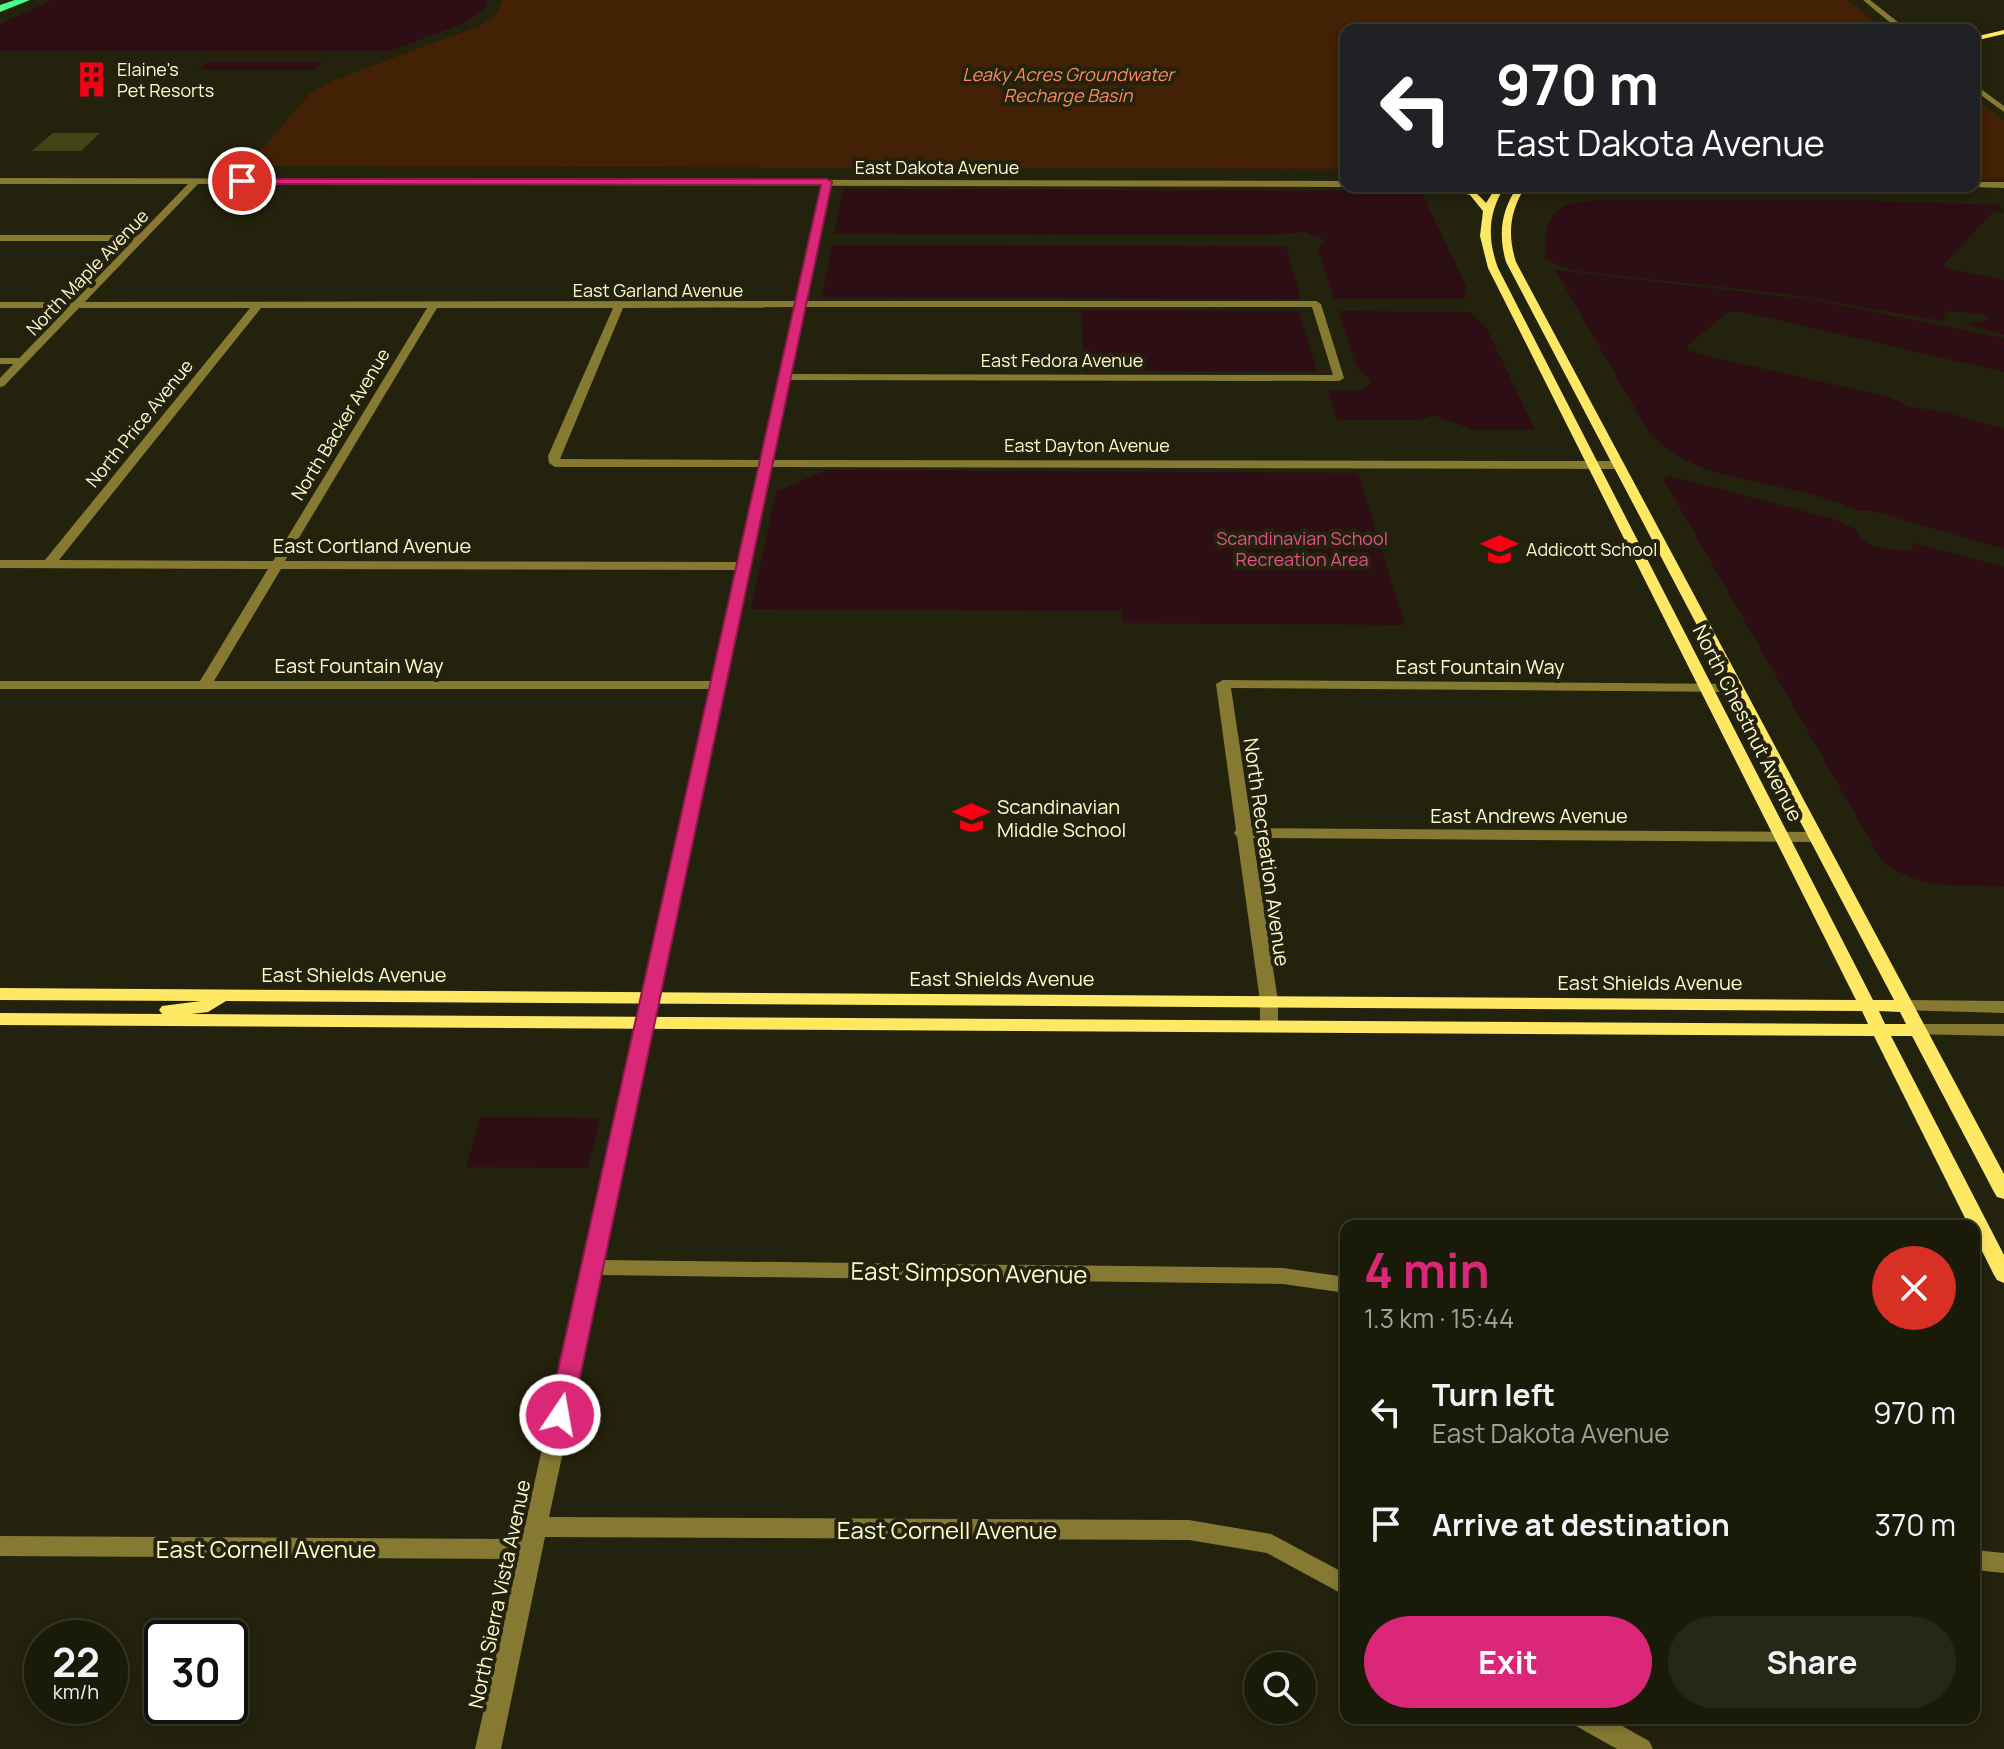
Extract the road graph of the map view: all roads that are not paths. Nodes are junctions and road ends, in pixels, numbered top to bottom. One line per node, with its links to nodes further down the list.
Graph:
1 (18, 0): 4 (highway)
2 (25, 0): 4 (highway)
3 (1866, 0): 5 (street)
4 (0, 8)
5 (1896, 24)
6 (2004, 32): 7 (main road)
7 (1980, 39)
8 (2004, 40): 9 (main road)
9 (1980, 42)
10 (1980, 91): 11 (street)
11 (2004, 110)
12 (0, 181): 13 (street, East Dakota Avenue)
13 (196, 181): 14 (street, East Dakota Avenue); 23 (street, North Maple Avenue)
14 (827, 182): 15 (street, East Dakota Avenue); 27 (street, North Sierra Vista Avenue)
15 (1340, 184)
16 (1980, 185): 17 (street)
17 (2004, 185)
18 (1469, 192): 21 (main road)
19 (1498, 192): 21 (main road, North Chestnut Avenue)
20 (1518, 192): 29 (main road, North Chestnut Avenue)
21 (1487, 210): 28 (main road, North Chestnut Avenue)
22 (0, 238): 23 (street)
23 (141, 238): 25 (street, North Maple Avenue)
24 (0, 305): 25 (street, East Garland Avenue)
25 (78, 305): 26 (street, East Garland Avenue); 33 (street, North Maple Avenue)
26 (258, 305): 30 (street, East Garland Avenue); 41 (street, North Price Avenue)
27 (801, 305): 31 (street, East Garland Avenue); 34 (street, North Sierra Vista Avenue); 35 (street, East Garland Avenue)
28 (1512, 305): 29 (main road); 38 (main road, North Chestnut Avenue)
29 (1533, 305): 39 (main road, North Chestnut Avenue)
30 (433, 306): 31 (street, East Garland Avenue); 42 (street, North Backer Avenue)
31 (619, 306): 37 (street, East Dayton Avenue)
32 (0, 361): 33 (street)
33 (23, 361): 36 (street, North Maple Avenue)
34 (785, 377): 35 (street, East Fedora Avenue); 37 (street, North Sierra Vista Avenue)
35 (1339, 378)
36 (0, 384)
37 (766, 462): 38 (street, East Dayton Avenue); 43 (street, North Sierra Vista Avenue)
38 (1593, 465): 39 (street, East Dayton Avenue); 48 (main road, North Chestnut Avenue)
39 (1619, 465): 49 (main road, North Chestnut Avenue)
40 (0, 564): 41 (street, East Cortland Avenue)
41 (49, 564): 42 (street, East Cortland Avenue)
42 (276, 564): 43 (street, East Cortland Avenue); 46 (street, North Backer Avenue)
43 (744, 566): 47 (street, North Sierra Vista Avenue)
44 (1223, 684): 48 (street, East Fountain Way); 50 (street, North Recreation Avenue)
45 (0, 685): 46 (street, East Fountain Way)
46 (204, 685): 47 (street, East Fountain Way)
47 (718, 685): 55 (street, North Sierra Vista Avenue)
48 (1706, 688): 49 (street, East Fountain Way); 51 (main road, North Chestnut Avenue)
49 (1737, 688): 52 (main road, North Chestnut Avenue)
50 (1242, 833): 51 (street, East Andrews Avenue); 56 (street, North Recreation Avenue)
51 (1780, 837): 52 (street, East Andrews Avenue); 57 (main road, North Chestnut Avenue)
52 (1815, 837): 58 (main road, North Chestnut Avenue)
53 (0, 994): 54 (main road, East Shields Avenue)
54 (223, 995): 55 (main road, East Shields Avenue); 61 (main road)
55 (650, 997): 56 (main road, East Shields Avenue); 62 (street, North Sierra Vista Avenue)
56 (1269, 1001): 57 (main road, East Shields Avenue); 63 (street, North Recreation Avenue)
57 (1867, 1005): 58 (main road, East Shields Avenue); 64 (main road, North Chestnut Avenue)
58 (1906, 1006): 59 (street, East Shields Avenue); 65 (main road, North Chestnut Avenue)
59 (2004, 1007)
60 (0, 1019): 61 (main road)
61 (48, 1019): 62 (main road)
62 (645, 1023): 63 (main road); 70 (street, North Sierra Vista Avenue)
63 (1269, 1025): 64 (main road)
64 (1879, 1030): 65 (main road); 68 (main road, North Chestnut Avenue)
65 (1918, 1030): 66 (street); 67 (main road, North Chestnut Avenue)
66 (2004, 1030)
67 (2004, 1192)
68 (1976, 1220)
69 (1980, 1228): 71 (main road, North Chestnut Avenue)
70 (592, 1267): 72 (street, East Simpson Avenue); 73 (street, North Sierra Vista Avenue)
71 (2004, 1275)
72 (1340, 1284)
73 (533, 1538): 74 (street, East Cornell Avenue); 77 (street, East Cornell Avenue); 79 (street, North Sierra Vista Avenue)
74 (0, 1546)
75 (1980, 1561): 76 (street)
76 (2004, 1563)
77 (1340, 1583)
78 (1596, 1724): 80 (street)
79 (488, 1749)
80 (1640, 1749)

